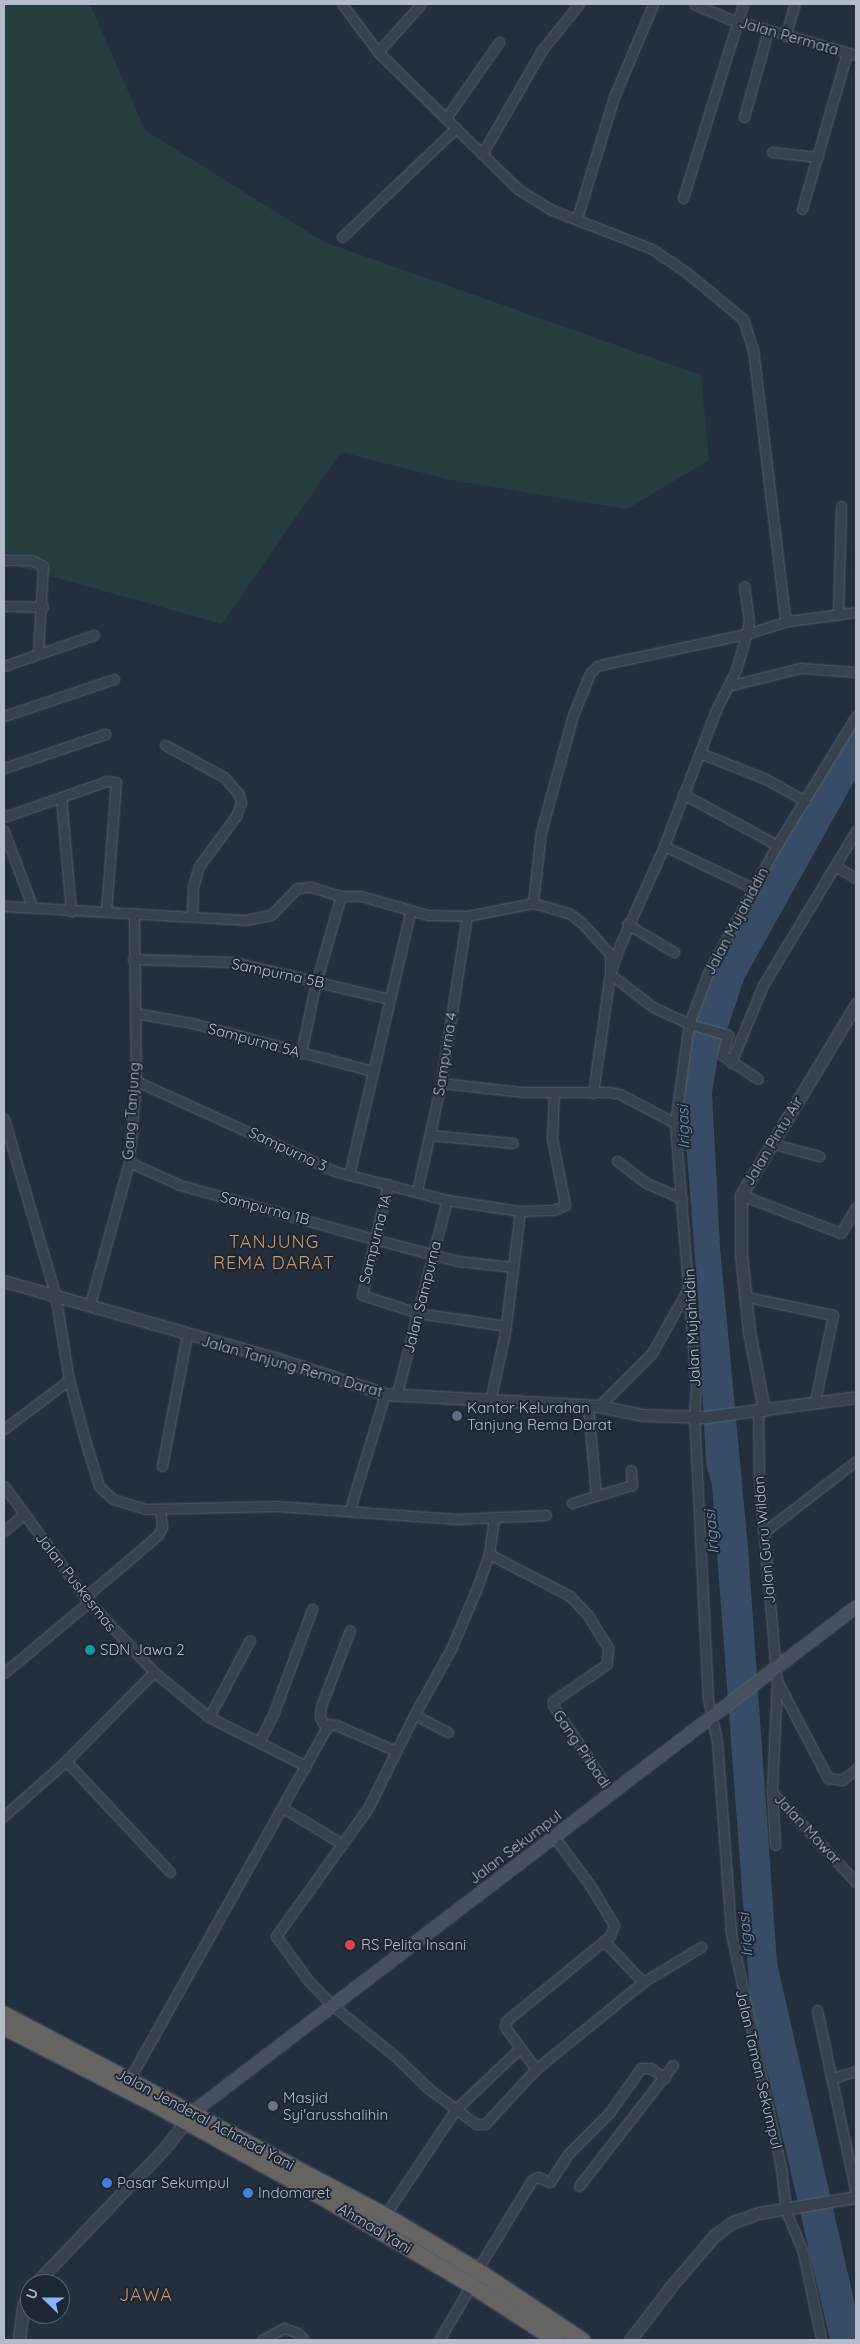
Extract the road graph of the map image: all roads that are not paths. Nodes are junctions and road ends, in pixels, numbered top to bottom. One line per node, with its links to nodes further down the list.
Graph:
1 (342, 4): 12 (street)
2 (421, 4): 12 (street)
3 (579, 4): 18 (street)
4 (652, 4): 22 (street)
5 (694, 4): 8 (street, Jalan Permata)
6 (743, 4): 8 (street)
7 (795, 4): 10 (street)
8 (739, 21): 9 (street, Jalan Permata); 20 (street)
9 (768, 31): 10 (street, Jalan Permata); 15 (street)
10 (785, 36): 13 (street, Jalan Permata)
11 (499, 42): 14 (street)
12 (378, 52): 14 (street)
13 (852, 54): 19 (street)
14 (446, 118): 16 (street)
15 (744, 118)
16 (456, 128): 18 (street); 23 (street)
17 (772, 152): 19 (street)
18 (482, 154): 22 (street)
19 (818, 156): 21 (street)
20 (683, 198)
21 (802, 209)
22 (577, 218): 31 (street)
23 (342, 237)
24 (840, 506): 30 (street)
25 (4, 560): 28 (street)
26 (744, 586): 32 (street)
27 (4, 606): 28 (street)
28 (43, 607): 34 (street)
29 (856, 612): 30 (street)
30 (838, 614): 31 (street)
31 (788, 621): 32 (street)
32 (746, 634): 38 (street); 57 (street)
33 (94, 635): 34 (street)
34 (38, 654): 35 (street)
35 (4, 666)
36 (856, 672): 38 (street)
37 (114, 679): 39 (street)
38 (728, 686): 43 (street)
39 (4, 716)
40 (856, 716): 47 (street, Jalan Mujahiddin)
41 (105, 734): 44 (street)
42 (165, 745): 64 (street)
43 (700, 753): 45 (street); 47 (street)
44 (4, 768)
45 (683, 794): 51 (street); 52 (street)
46 (61, 797): 48 (street); 60 (street); 61 (street)
47 (806, 801): 51 (street, Jalan Mujahiddin)
48 (4, 817)
49 (4, 831): 59 (street)
50 (856, 831): 53 (street)
51 (777, 845): 55 (street, Jalan Mujahiddin)
52 (664, 846): 55 (street); 66 (street)
53 (835, 866): 54 (street); 76 (street)
54 (856, 878)
55 (753, 888): 74 (street, Jalan Mujahiddin)
56 (341, 896): 62 (street); 64 (street); 70 (street)
57 (533, 903): 65 (street); 69 (street)
58 (4, 906): 59 (street)
59 (32, 906): 60 (street)
60 (71, 912): 61 (street)
61 (106, 912): 63 (street)
62 (410, 912): 65 (street); 71 (street)
63 (134, 913): 64 (street); 68 (street, Gang Tanjung)
64 (192, 914)
65 (467, 916): 80 (street, Sampurna 4)
66 (627, 924): 67 (street); 69 (street)
67 (674, 952)
68 (133, 959): 70 (street, Sampurna 5B); 73 (street, Gang Tanjung)
69 (610, 974): 74 (street); 82 (street)
70 (316, 982): 71 (street, Sampurna 5B); 75 (street)
71 (390, 999): 77 (street)
72 (856, 1004): 86 (street, Jalan Pintu Air)
73 (135, 1013): 75 (street, Sampurna 5A); 79 (street, Gang Tanjung)
74 (694, 1024): 76 (street); 84 (street, Jalan Mujahiddin)
75 (302, 1053): 77 (street, Sampurna 5A)
76 (731, 1064): 78 (street)
77 (373, 1070): 91 (street)
78 (758, 1079)
79 (136, 1081): 89 (street, Gang Tanjung); 91 (street, Sampurna 3)
80 (441, 1083): 81 (street); 85 (street, Sampurna 4)
81 (554, 1092): 82 (street); 98 (street, Sampurna 3)
82 (593, 1093): 84 (street)
83 (4, 1119): 104 (street)
84 (675, 1123): 95 (street, Jalan Mujahiddin)
85 (430, 1135): 87 (street); 93 (street, Sampurna 4)
86 (770, 1143): 88 (street); 94 (street, Jalan Pintu Air)
87 (513, 1144)
88 (819, 1156)
89 (129, 1162): 99 (street, Sampurna 1B); 106 (street, Gang Tanjung)
90 (617, 1162): 95 (street)
91 (349, 1175): 92 (street, Sampurna 3)
92 (388, 1184): 93 (street, Sampurna 3); 99 (street, Sampurna 1A)
93 (417, 1191): 96 (street, Sampurna 3)
94 (741, 1195): 97 (street); 105 (street, Jalan Pintu Air)
95 (682, 1198): 103 (street, Jalan Mujahiddin)
96 (447, 1200): 98 (street, Sampurna 3); 100 (street, Jalan Sampurna)
97 (856, 1207)
98 (520, 1211): 101 (street)
99 (374, 1239): 100 (street, Sampurna 1B); 107 (street, Sampurna 1A)
100 (433, 1252): 101 (street, Sampurna 1B); 107 (street, Jalan Sampurna)
101 (514, 1267): 108 (street)
102 (4, 1281): 104 (street, Jalan Tanjung Rema Darat)
103 (690, 1285): 116 (street); 118 (street, Jalan Mujahiddin)
104 (56, 1293): 106 (street, Jalan Tanjung Rema Darat); 110 (street)
105 (747, 1297): 115 (street); 117 (street, Jalan Pintu Air)
106 (90, 1304): 109 (street, Jalan Tanjung Rema Darat)
107 (418, 1314): 108 (street); 111 (street, Jalan Sampurna)
108 (506, 1326): 114 (street)
109 (187, 1335): 112 (street, Jalan Tanjung Rema Darat); 121 (street)
110 (69, 1380): 119 (street); 126 (street)
111 (397, 1393): 112 (street, Jalan Tanjung Rema Darat); 114 (street, Jalan Tanjung Rema Darat)
112 (385, 1394): 127 (street)
113 (856, 1397): 115 (street, Jalan Tanjung Rema Darat)
114 (490, 1401): 116 (street, Jalan Tanjung Rema Darat)
115 (815, 1401): 117 (street, Jalan Tanjung Rema Darat)
116 (594, 1406): 118 (street, Jalan Tanjung Rema Darat); 124 (street)
117 (758, 1411): 118 (street, Jalan Tanjung Rema Darat); 132 (street, Jalan Guru Wildan)
118 (700, 1416): 145 (street, Jalan Mujahiddin)
119 (4, 1429)
120 (856, 1461): 132 (street)
121 (162, 1466)
122 (631, 1470): 124 (street)
123 (4, 1486): 128 (street, Jalan Puskesmas)
124 (596, 1496): 125 (street)
125 (572, 1503)
126 (160, 1509): 127 (street); 134 (street)
127 (350, 1509): 130 (street)
128 (24, 1514): 131 (street); 134 (street, Jalan Puskesmas)
129 (546, 1515): 130 (street)
130 (494, 1518): 133 (street)
131 (4, 1531)
132 (764, 1532): 139 (street, Jalan Guru Wildan)
133 (489, 1554): 143 (street); 154 (street, Gang Pribadi)
134 (87, 1600): 140 (street, Jalan Puskesmas); 141 (street)
135 (856, 1607): 139 (main road, Jalan Sekumpul)
136 (312, 1609): 148 (street)
137 (350, 1630): 146 (street)
138 (250, 1640): 144 (street)
139 (775, 1668): 142 (street, Jalan Guru Wildan); 145 (main road, Jalan Sekumpul)
140 (154, 1672): 144 (street, Jalan Puskesmas); 150 (street)
141 (4, 1673)
142 (777, 1681): 152 (street); 153 (street, Jalan Mawar)
143 (414, 1715): 147 (street); 149 (street)
144 (209, 1718): 148 (street, Jalan Puskesmas)
145 (712, 1718): 154 (main road, Jalan Sekumpul); 181 (street, Jalan Taman Sekumpul)
146 (326, 1729): 149 (street); 151 (street)
147 (448, 1732)
148 (259, 1742): 151 (street, Jalan Puskesmas)
149 (396, 1751): 158 (street)
150 (66, 1761): 156 (street); 160 (street)
151 (306, 1766): 155 (street)
152 (856, 1769)
153 (772, 1792): 159 (street); 161 (street, Jalan Mawar)
154 (612, 1794): 157 (main road, Jalan Sekumpul)
155 (283, 1808): 158 (street); 173 (street)
156 (4, 1816)
157 (554, 1838): 162 (street); 165 (main road, Jalan Sekumpul)
158 (342, 1844): 165 (street)
159 (775, 1845)
160 (170, 1872)
161 (856, 1882)
162 (604, 1941): 164 (street); 169 (street)
163 (701, 1947): 164 (street)
164 (643, 1982): 171 (street)
165 (333, 2006): 176 (street); 177 (main road, Jalan Sekumpul)
166 (817, 2010): 175 (street)
167 (4, 2014): 173 (highway, Jalan Jenderal Achmad Yani)
168 (4, 2027): 177 (highway, Ahmad Yani)
169 (519, 2049): 171 (street); 176 (street)
170 (673, 2065): 174 (street)
171 (536, 2069): 176 (street)
172 (856, 2071): 175 (street)
173 (130, 2078): 177 (highway, Jalan Jenderal Achmad Yani)
174 (665, 2078): 178 (street); 183 (street)
175 (833, 2078): 179 (street)
176 (455, 2110): 182 (street)
177 (190, 2116): 182 (highway, Jalan Jenderal Achmad Yani); 184 (street); 185 (highway, Ahmad Yani)
178 (579, 2186)
179 (856, 2193)
180 (856, 2197): 181 (street)
181 (791, 2210): 187 (street, Jalan Taman Sekumpul); 194 (street)
182 (385, 2215): 183 (highway, Jalan Jenderal Achmad Yani)
183 (477, 2270): 193 (highway, Jalan Jenderal Achmad Yani)
184 (45, 2274)
185 (471, 2285): 191 (street); 192 (highway, Ahmad Yani)
186 (21, 2324): 188 (street)
187 (821, 2339)
188 (19, 2340)
189 (262, 2340): 190 (street)
190 (304, 2340)
191 (439, 2340)
192 (556, 2340)
193 (582, 2340)
194 (630, 2340)

